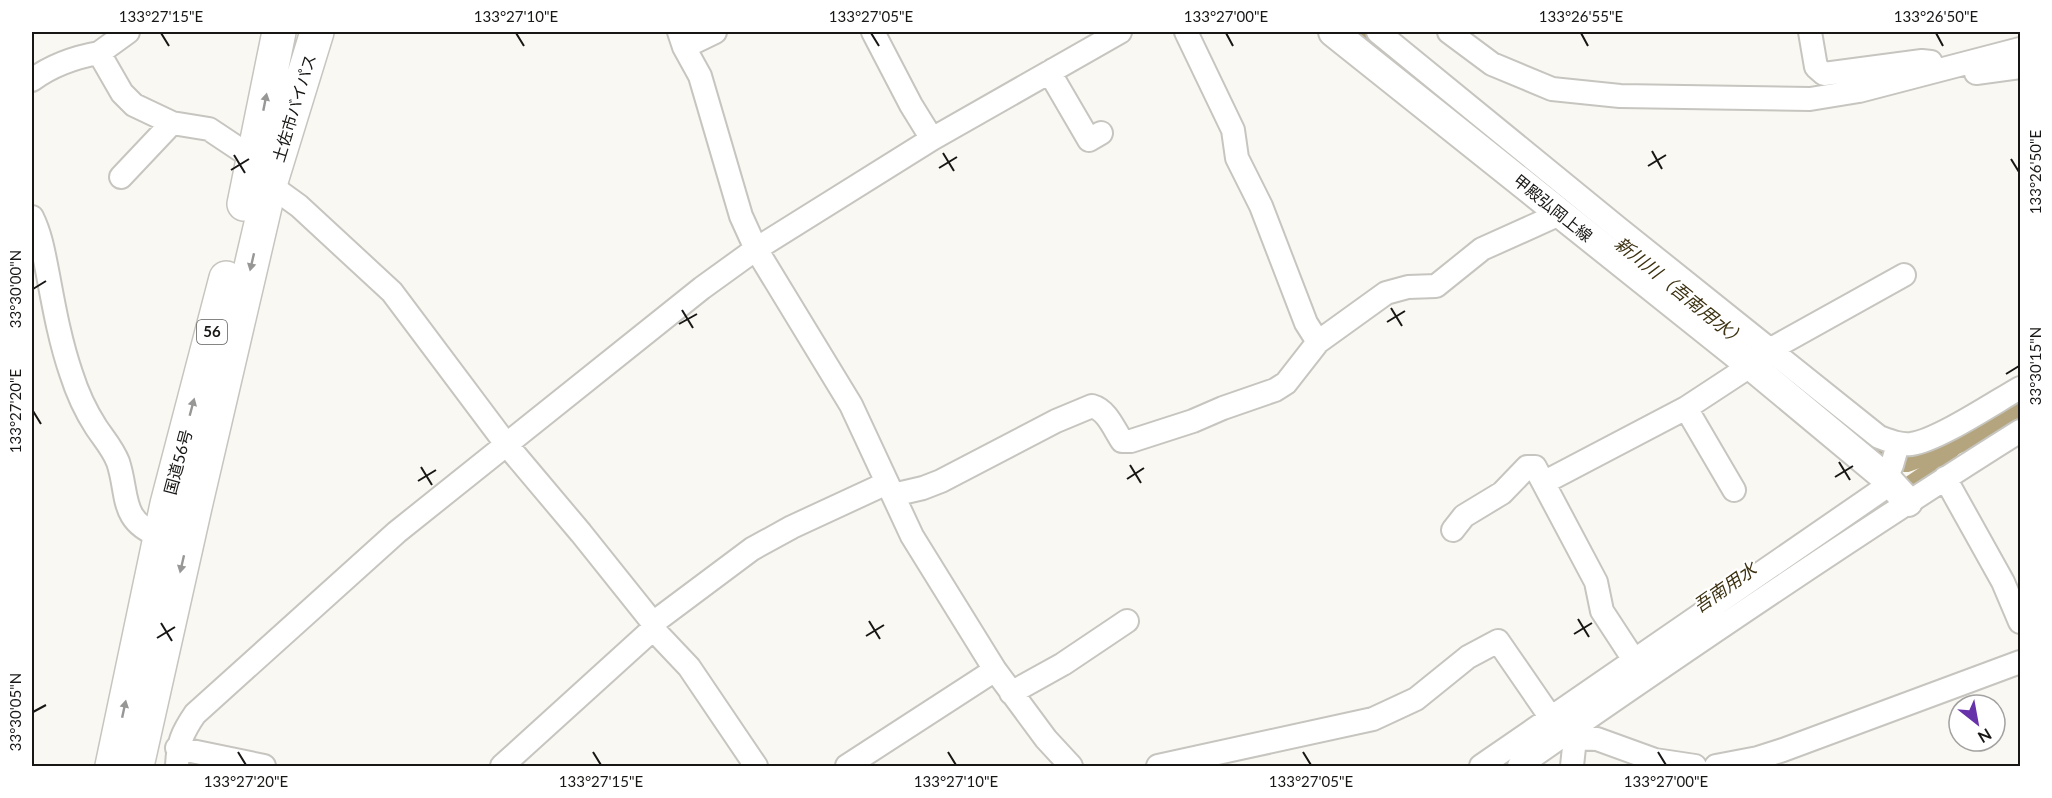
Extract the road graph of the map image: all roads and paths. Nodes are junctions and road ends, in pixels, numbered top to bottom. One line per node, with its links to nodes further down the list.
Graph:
1 (128, 32): 14 (street)
2 (279, 32): 22 (highway, 土佐市バイパス / 56, one-way to 2)
3 (317, 32): 22 (highway, 土佐市バイパス / 56)
4 (715, 32): 12 (street)
5 (873, 32): 21 (street)
6 (1120, 32): 17 (street)
7 (1186, 32): 28 (street)
8 (1333, 32): 24 (main road, 甲殿弘岡上線)
9 (1378, 32): 29 (street)
10 (1449, 32): 16 (street)
11 (1810, 32): 16 (street)
12 (682, 39): 26 (street)
13 (2020, 49): 16 (street)
14 (99, 53): 18 (street); 19 (street)
15 (2020, 67): 16 (street)
16 (1946, 68)
17 (1053, 70): 20 (street); 21 (street)
18 (32, 80)
19 (172, 123): 22 (street); 23 (street)
20 (1101, 133)
21 (932, 139): 26 (street)
22 (262, 172): 33 (street); 40 (highway, 国道56号 / 56, one-way to 22); 52 (highway, 国道56号 / 56, one-way to 52)
23 (121, 177)
24 (1558, 212): 28 (street); 29 (main road, 甲殿弘岡上線)
25 (32, 217): 40 (street)
26 (756, 249): 33 (street); 37 (street)
27 (1904, 275): 29 (street)
28 (1318, 342): 37 (street)
29 (1761, 360): 31 (street); 34 (main road, 甲殿弘岡上線)
30 (2020, 388): 34 (street)
31 (1686, 408): 36 (street); 38 (street)
32 (2020, 431): 35 (street)
33 (506, 444): 43 (street); 49 (street)
34 (1897, 475): 35 (street); 44 (street); 48 (street)
35 (1945, 478): 42 (street)
36 (1545, 482): 39 (street); 44 (street)
37 (890, 489): 43 (street); 46 (street)
38 (1734, 490)
39 (1453, 530)
40 (160, 536): 51 (highway, 国道56号 / 56, one-way to 40)
41 (1127, 621): 47 (street)
42 (2020, 622)
43 (653, 626): 54 (street); 55 (street)
44 (1634, 660): 48 (street)
45 (2020, 662): 50 (street)
46 (995, 670): 47 (street); 56 (street)
47 (1011, 693): 57 (street)
48 (1561, 729): 58 (street); 59 (street); 60 (street); 61 (street); 62 (street)
49 (177, 757): 53 (street)
50 (1759, 762): 63 (street)
51 (112, 766)
52 (137, 766)
53 (264, 766)
54 (501, 766)
55 (756, 766)
56 (847, 766)
57 (1071, 766)
58 (1158, 766)
59 (1481, 766)
60 (1519, 766)
61 (1572, 766)
62 (1695, 766)
63 (1716, 766)

